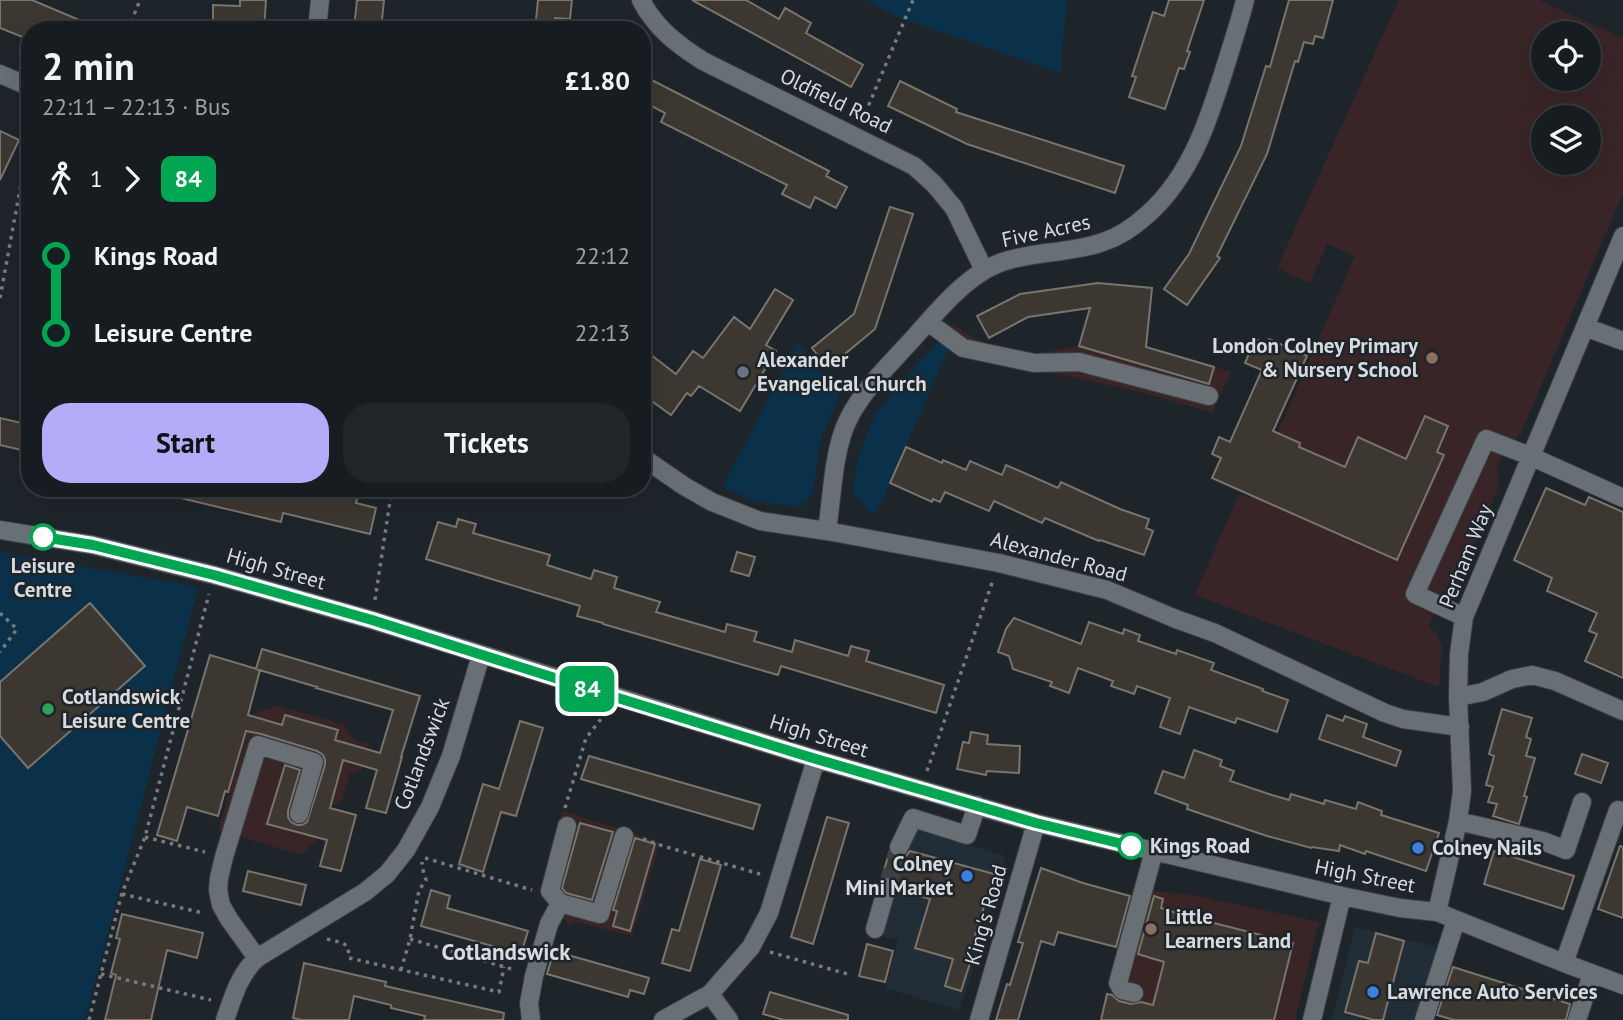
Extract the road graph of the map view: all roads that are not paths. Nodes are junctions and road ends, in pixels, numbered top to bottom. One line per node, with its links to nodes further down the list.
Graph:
1 (320, 0): 4 (street)
2 (641, 0): 8 (street, Oldfield Road)
3 (1245, 0): 8 (street, Five Acres)
4 (318, 21)
5 (0, 75): 6 (street)
6 (21, 83)
7 (1623, 236): 10 (street, Perham Way)
8 (984, 270): 9 (street, Five Acres)
9 (928, 322): 12 (street); 17 (street, Five Acres)
10 (1585, 327): 11 (street); 13 (street, Perham Way)
11 (1623, 341)
12 (1209, 397)
13 (1530, 456): 15 (street); 18 (street, Perham Way); 18 (street)
14 (651, 463): 17 (street, Alexander Road)
15 (1623, 498)
16 (0, 530): 19 (street, High Street)
17 (827, 531): 22 (street, Alexander Road)
18 (1464, 617): 20 (street, Perham Way)
19 (481, 655): 23 (street, High Street); 40 (street, Cotlandswick)
20 (1458, 698): 21 (street); 22 (street, Perham Way)
21 (1623, 711)
22 (1460, 727): 28 (street, Perham Way)
23 (816, 759): 25 (street, High Street); 44 (street)
24 (1582, 802): 28 (street)
25 (977, 805): 29 (street, High Street); 32 (street)
26 (1623, 811): 41 (street)
27 (299, 814): 40 (street)
28 (1458, 821): 37 (street, Perham Way)
29 (1036, 823): 33 (street, High Street); 50 (street, King's Road)
30 (567, 827): 35 (street)
31 (624, 836): 35 (street)
32 (900, 847)
33 (1154, 851): 36 (street, High Street); 45 (street)
34 (887, 887): 39 (street)
35 (555, 897): 47 (street)
36 (1342, 897): 37 (street, High Street); 51 (street)
37 (1437, 912): 38 (street, High Street)
38 (1456, 920): 41 (street, High Street); 52 (street)
39 (875, 929)
40 (257, 958): 46 (street, Cotlandswick)
41 (1564, 964): 42 (street, High Street)
42 (1592, 974): 43 (street, High Street); 53 (street)
43 (1623, 985)
44 (710, 993): 48 (street); 49 (street)
45 (1134, 993)
46 (228, 1013)
47 (531, 1020)
48 (663, 1020)
49 (729, 1020)
50 (979, 1020)
51 (1312, 1020)
52 (1424, 1020)
53 (1577, 1020)

